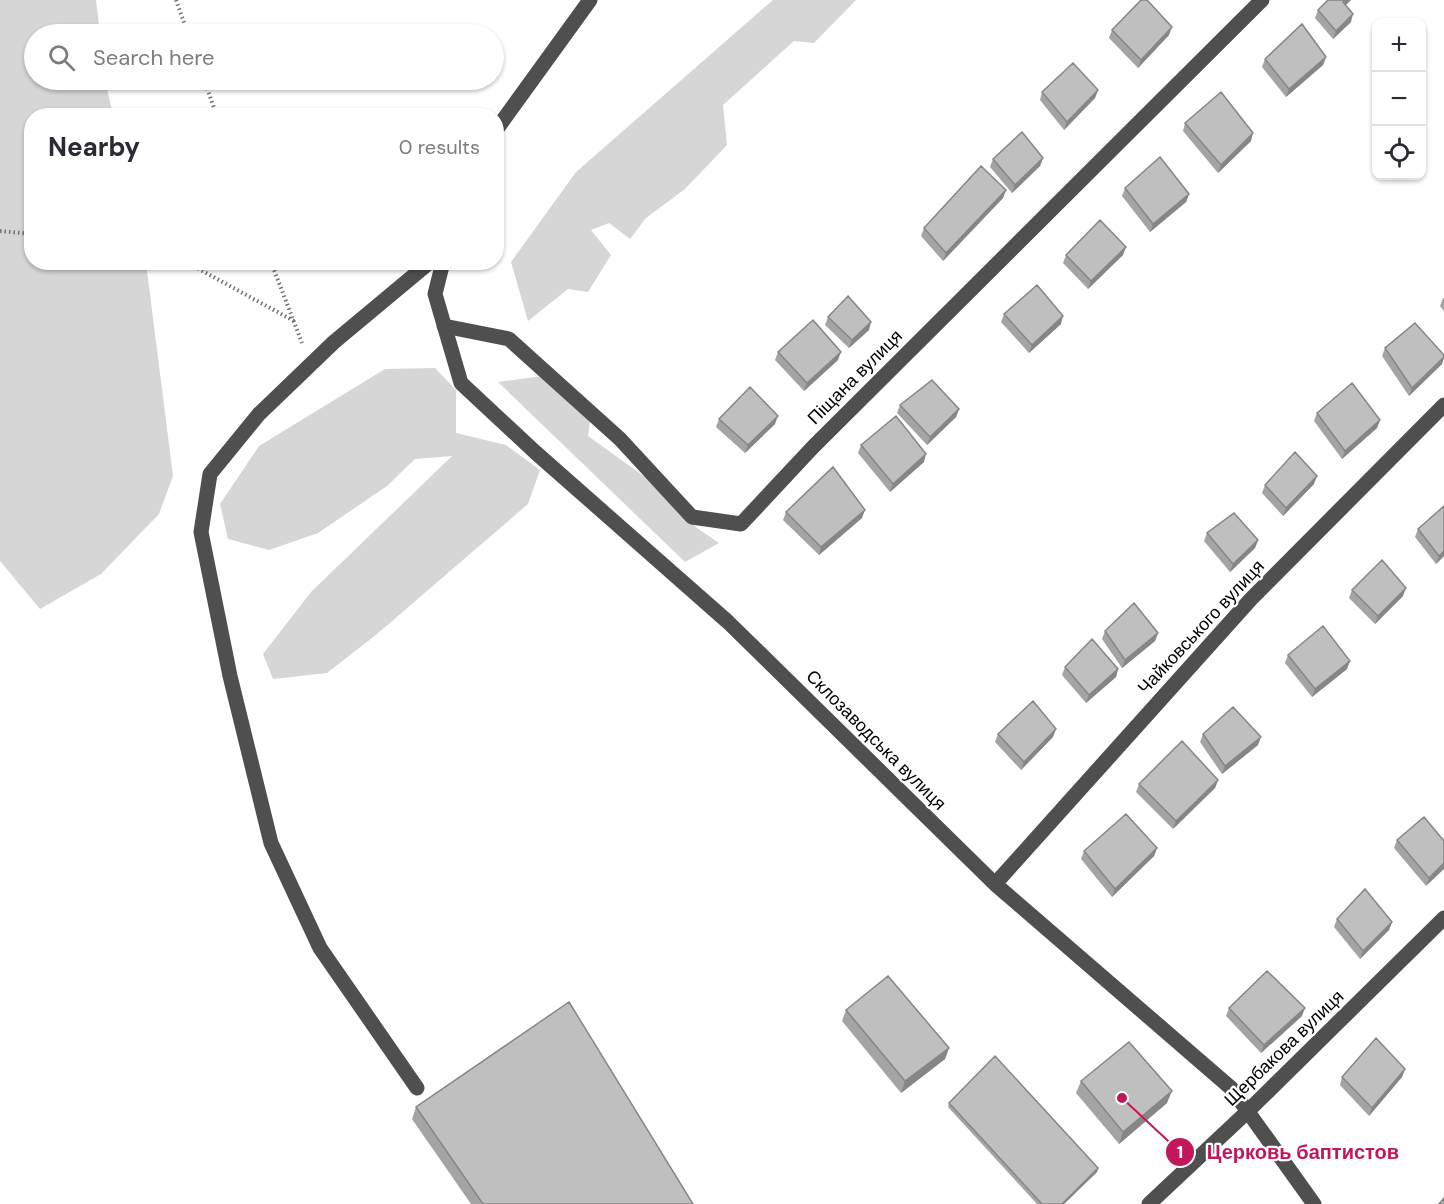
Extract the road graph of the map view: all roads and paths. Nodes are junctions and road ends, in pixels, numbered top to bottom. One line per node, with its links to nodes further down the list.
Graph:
1 (176, 0): 4 (path)
2 (590, 0): 7 (street)
3 (1262, 0): 15 (street, Піщана вулиця)
4 (184, 24)
5 (208, 90): 6 (path)
6 (214, 108)
7 (504, 119)
8 (0, 231): 9 (path)
9 (24, 233)
10 (201, 270): 14 (path)
11 (274, 270): 14 (path)
12 (420, 270): 16 (street)
13 (441, 270): 15 (street, Склозаводська вулиця)
14 (294, 321): 16 (path)
15 (444, 326): 18 (street, Склозаводська вулиця)
16 (311, 364): 20 (street)
17 (1444, 405): 18 (street, Чайковського вулиця)
18 (995, 884): 21 (street, Склозаводська вулиця)
19 (1444, 918): 21 (street, Щербакова вулиця)
20 (417, 1088)
21 (1247, 1112): 22 (street, Щербакова вулиця); 23 (street, Склозаводська вулиця)
22 (1149, 1204)
23 (1314, 1204)

